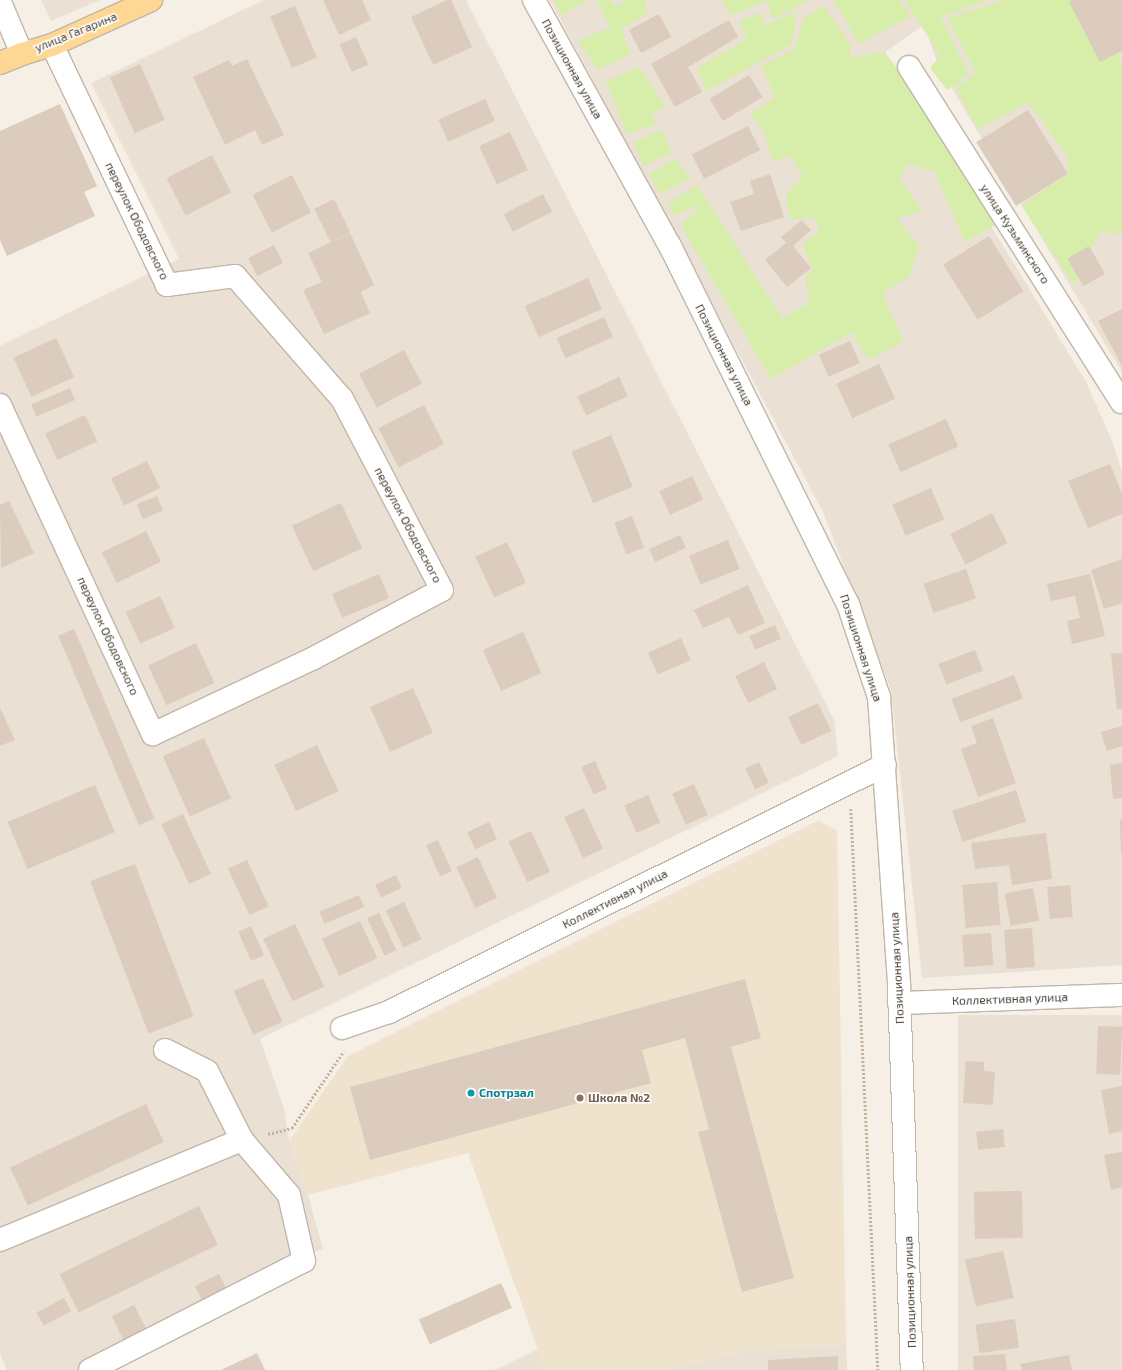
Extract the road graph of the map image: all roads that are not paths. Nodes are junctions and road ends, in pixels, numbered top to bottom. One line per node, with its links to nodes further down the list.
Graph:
1 (152, 0): 4 (main road, улица Гагарина)
2 (534, 0): 10 (street, Позиционная улица)
3 (0, 2): 5 (street)
4 (52, 45): 5 (main road, улица Гагарина); 9 (street, переулок Ободовского)
5 (22, 54): 6 (main road, улица Гагарина)
6 (0, 63)
7 (909, 67): 8 (street, улица Кузьминского)
8 (1122, 402)
9 (0, 404)
10 (885, 765): 12 (street, Позиционная улица); 13 (street, Коллективная улица)
11 (1122, 995): 12 (street, Коллективная улица)
12 (899, 1003): 18 (street, Позиционная улица)
13 (342, 1028)
14 (165, 1050): 15 (street)
15 (242, 1140): 16 (street); 17 (street)
16 (0, 1240)
17 (90, 1370)
18 (912, 1370)

